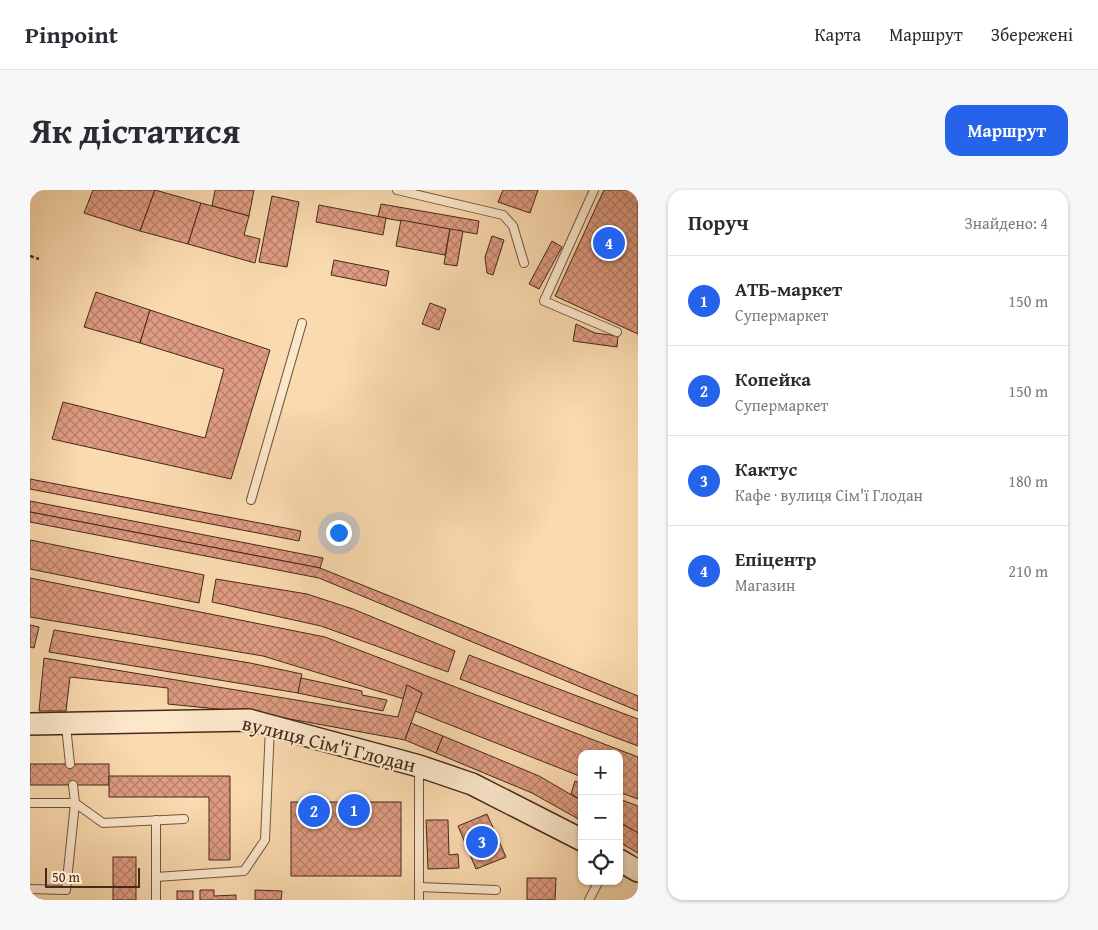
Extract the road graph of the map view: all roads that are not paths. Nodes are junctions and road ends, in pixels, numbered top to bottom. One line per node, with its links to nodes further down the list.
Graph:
1 (397, 190): 3 (lane)
2 (594, 190): 5 (lane)
3 (524, 263)
4 (302, 323): 6 (lane)
5 (617, 332)
6 (251, 500)
7 (30, 724): 8 (street, вулиця Сім'ї Глодан)
8 (66, 724): 9 (street, вулиця Сім'ї Глодан); 10 (lane)
9 (270, 726): 11 (street, вулиця Сім'ї Глодан); 20 (lane)
10 (70, 764)
11 (419, 766): 17 (street, вулиця Сім'ї Глодан); 22 (lane)
12 (73, 785): 14 (lane)
13 (30, 803): 14 (lane)
14 (75, 803): 16 (lane); 23 (lane)
15 (184, 819): 16 (lane)
16 (156, 820): 20 (lane)
17 (578, 838)
18 (623, 862): 19 (street)
19 (638, 871)
20 (156, 877): 25 (lane)
21 (597, 885): 27 (lane)
22 (419, 888): 24 (lane); 26 (lane)
23 (30, 889)
24 (496, 890)
25 (156, 900)
26 (419, 900)
27 (589, 900)

